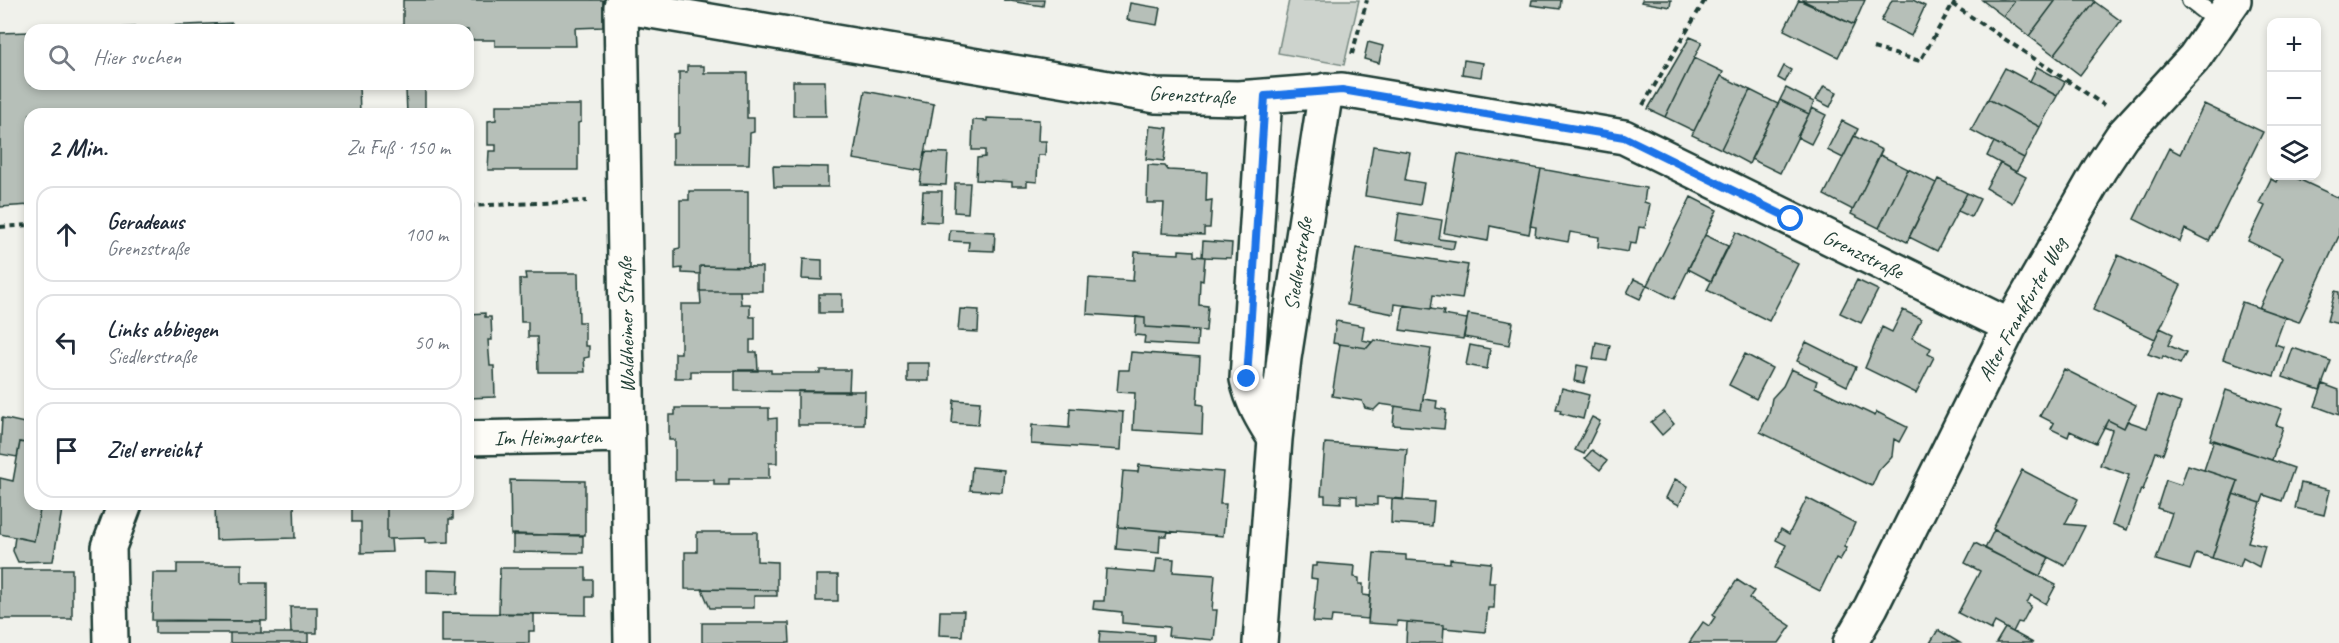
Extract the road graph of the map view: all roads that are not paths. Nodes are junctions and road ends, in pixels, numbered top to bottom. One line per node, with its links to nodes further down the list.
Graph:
1 (2191, 0): 3 (lane)
2 (621, 6): 5 (street, Grenzstraße); 7 (street, Waldheimer Straße)
3 (2227, 11): 6 (street, Alter Frankfurter Weg)
4 (1334, 90): 5 (street, Grenzstraße); 6 (street, Grenzstraße); 9 (street, Siedlerstraße)
5 (1265, 96): 9 (street, Siedlerstraße)
6 (2010, 326): 14 (street, Alter Frankfurter Weg)
7 (628, 435): 8 (street, Im Heimgarten); 12 (street, Waldheimer Straße)
8 (474, 438)
9 (1275, 439): 13 (street, Siedlerstraße)
10 (122, 510): 11 (street)
11 (111, 643)
12 (631, 643)
13 (1260, 643)
14 (1850, 643)

